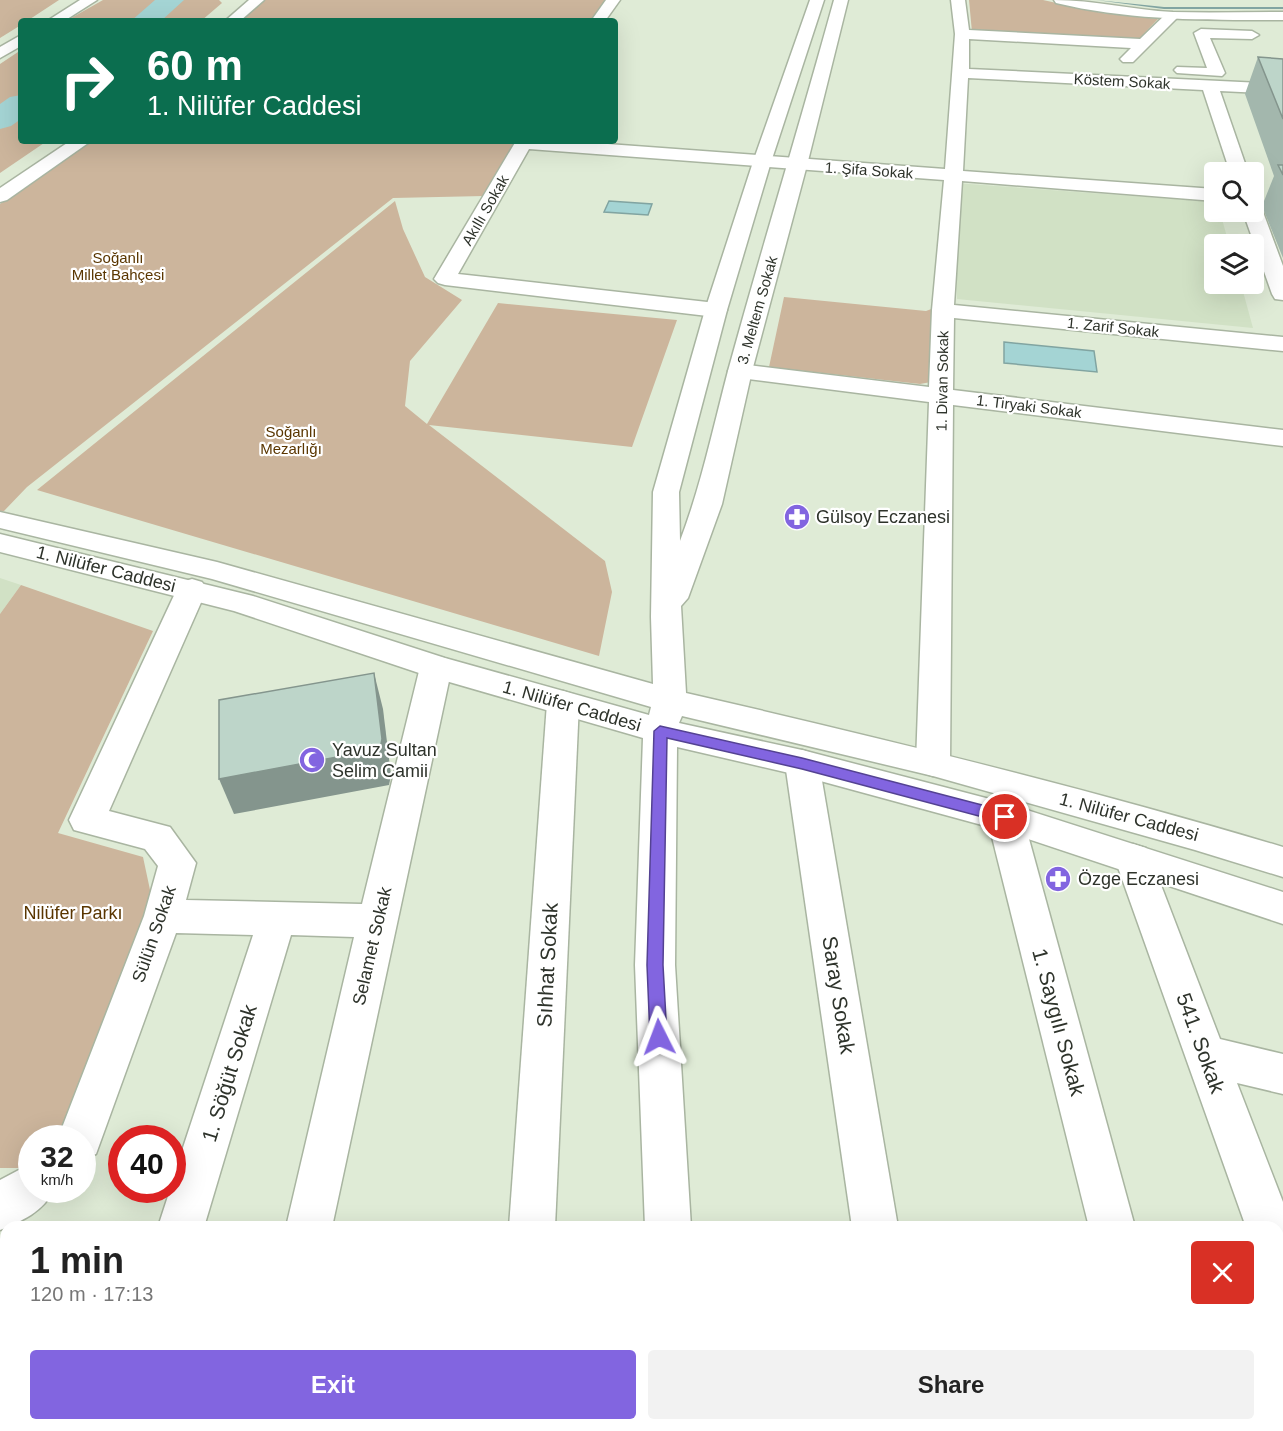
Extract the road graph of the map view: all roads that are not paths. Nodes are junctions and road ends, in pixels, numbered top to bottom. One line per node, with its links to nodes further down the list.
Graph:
1 (75, 0): 12 (street)
2 (90, 0): 13 (street)
3 (233, 0): 14 (street)
4 (257, 0): 15 (street)
5 (613, 0): 16 (street)
6 (817, 0): 33 (street, 3. Meltem Sokak)
7 (841, 0): 35 (street, 3. Meltem Sokak)
8 (958, 0): 17 (street, 1. Divan Sokak)
9 (1061, 0): 10 (street)
10 (1172, 16): 11 (street); 20 (street)
11 (1283, 16)
12 (49, 18)
13 (59, 18)
14 (222, 18)
15 (236, 18)
16 (600, 18)
17 (962, 34): 20 (street); 26 (street, 1. Divan Sokak)
18 (1252, 35): 23 (street)
19 (18, 42): 22 (street)
20 (1141, 47): 21 (street); 25 (street)
21 (1161, 52)
22 (0, 54)
23 (1203, 54): 24 (street); 28 (street)
24 (1231, 55)
25 (1121, 66): 27 (street); 28 (street)
26 (961, 73): 27 (street, Köstem Sokak); 36 (street, 1. Divan Sokak)
27 (1085, 79): 28 (street, Köstem Sokak)
28 (1213, 80): 29 (street, Köstem Sokak); 34 (street)
29 (1283, 89)
30 (78, 144): 38 (street)
31 (524, 144): 41 (street, Akıllı Sokak)
32 (549, 144): 33 (street, 1. Şifa Sokak)
33 (762, 162): 35 (street, 1. Şifa Sokak); 41 (street, 3. Meltem Sokak)
34 (1236, 162)
35 (798, 165): 36 (street, 1. Şifa Sokak); 44 (street, 3. Meltem Sokak)
36 (954, 176): 37 (street, 1. Şifa Sokak); 42 (street, 1. Divan Sokak)
37 (1204, 194)
38 (0, 196)
39 (1263, 222): 40 (street)
40 (1283, 294)
41 (716, 310): 50 (street, 3. Meltem Sokak)
42 (943, 310): 43 (street, 1. Zarif Sokak); 45 (street, 1. Divan Sokak)
43 (1283, 344)
44 (740, 371): 45 (street, 1. Tiryaki Sokak); 50 (street, 3. Meltem Sokak)
45 (942, 395): 46 (street, 1. Tiryaki Sokak); 54 (street, 1. Divan Sokak)
46 (1283, 438)
47 (0, 520): 53 (street, 1. Nilüfer Caddesi)
48 (0, 543): 49 (street, 1. Nilüfer Caddesi)
49 (192, 589): 51 (street, 1. Nilüfer Caddesi); 60 (street, Sülün Sokak)
50 (666, 617): 53 (street, 3. Meltem Sokak)
51 (436, 667): 52 (street, 1. Nilüfer Caddesi); 62 (street, Selamet Sokak)
52 (563, 703): 53 (street, 1. Nilüfer Caddesi); 70 (street, Sıhhat Sokak)
53 (665, 716): 54 (street, 1. Nilüfer Caddesi); 55 (street, 1. Nilüfer Caddesi); 71 (street, 3. Meltem Sokak)
54 (933, 763): 58 (street, 1. Nilüfer Caddesi)
55 (802, 764): 56 (street, 1. Nilüfer Caddesi); 72 (street, Saray Sokak)
56 (1005, 817): 57 (street, 1. Nilüfer Caddesi); 73 (street, 1. Saygılı Sokak)
57 (1133, 859): 59 (street, 1. Nilüfer Caddesi); 63 (street, 541. Sokak)
58 (1283, 862)
59 (1283, 908)
60 (163, 916): 61 (street); 65 (street, Sülün Sokak)
61 (277, 919): 62 (street); 68 (street, 1. Söğüt Sokak)
62 (377, 921): 69 (street, Selamet Sokak)
63 (1205, 1055): 64 (street); 74 (street, 541. Sokak)
64 (1283, 1074)
65 (85, 1125)
66 (18, 1195): 67 (street)
67 (0, 1207)
68 (183, 1221)
69 (310, 1221)
70 (532, 1221)
71 (668, 1221)
72 (874, 1221)
73 (1110, 1221)
74 (1267, 1221)

